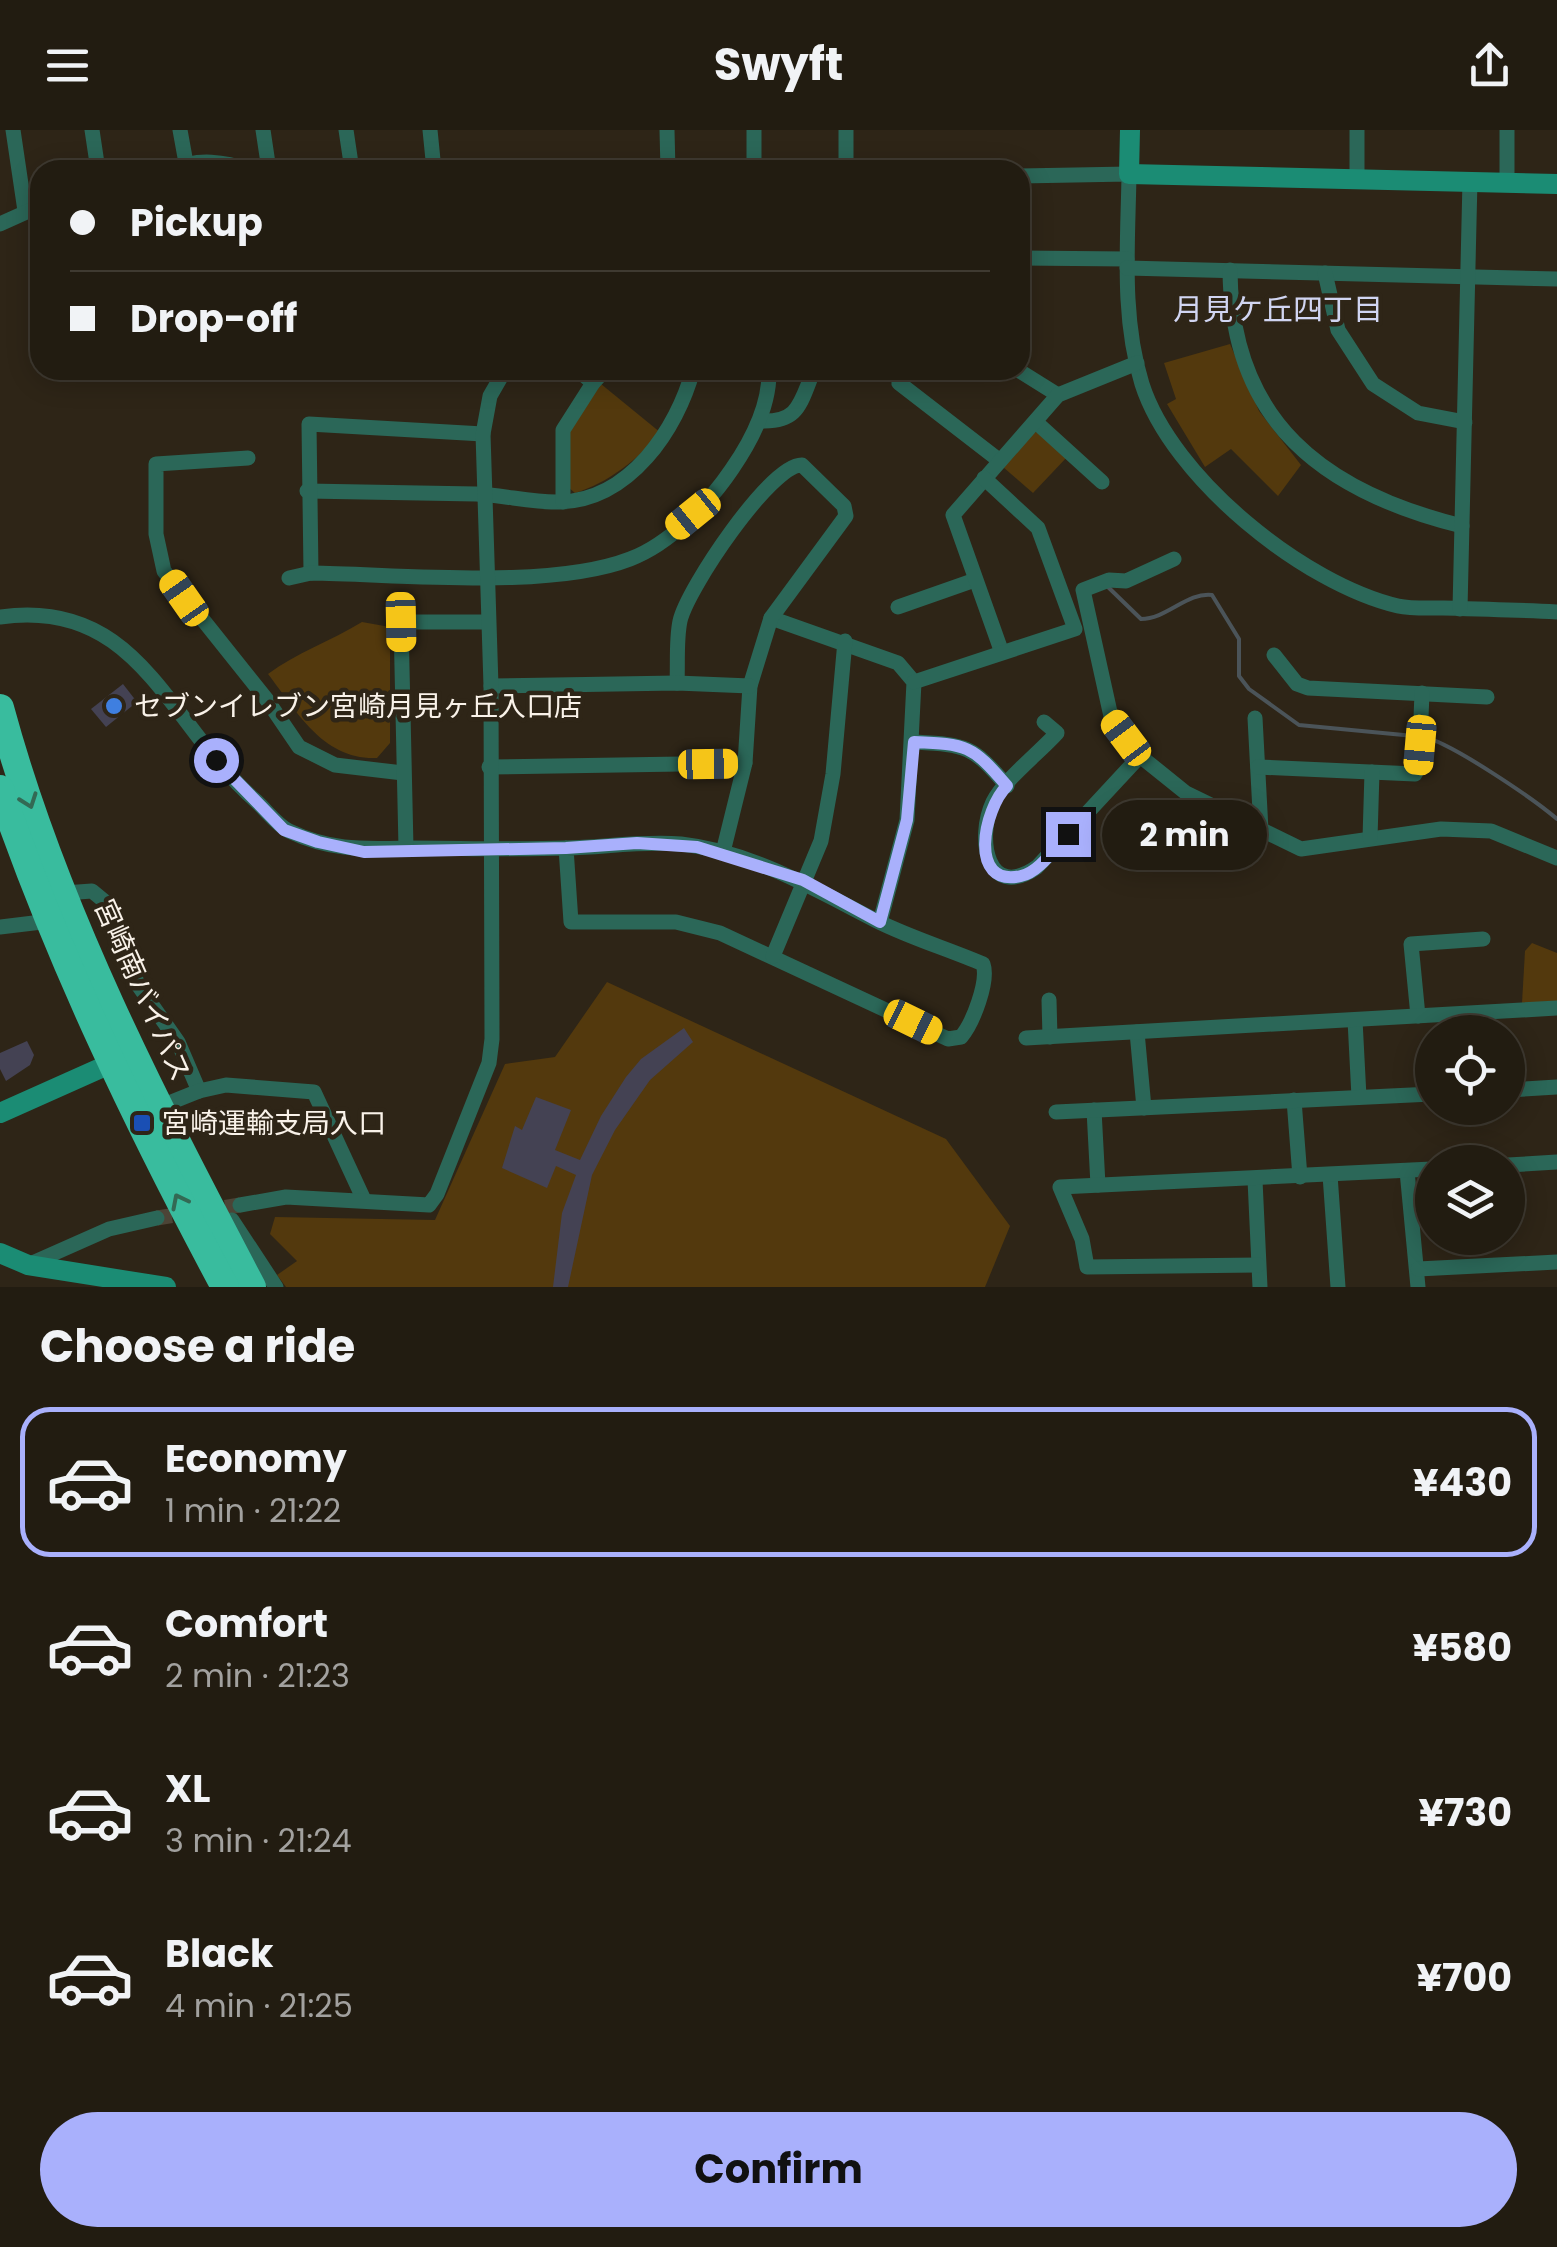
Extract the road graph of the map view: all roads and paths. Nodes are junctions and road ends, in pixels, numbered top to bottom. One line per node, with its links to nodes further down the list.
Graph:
1 (13, 130): 27 (street)
2 (92, 130): 13 (street)
3 (180, 130): 14 (street)
4 (262, 130): 15 (street)
5 (346, 130): 16 (street)
6 (430, 130): 17 (street)
7 (667, 130): 18 (street)
8 (754, 130): 19 (street)
9 (846, 130): 20 (street)
10 (1130, 130): 21 (street)
11 (1357, 130): 23 (street)
12 (1507, 130): 25 (street)
13 (96, 160)
14 (181, 160)
15 (267, 160)
16 (350, 160)
17 (433, 160)
18 (668, 160)
19 (754, 160)
20 (846, 160)
21 (1130, 174): 22 (street); 23 (street); 31 (street)
22 (1030, 176)
23 (1357, 178): 24 (street)
24 (1470, 180): 25 (street); 34 (street)
25 (1508, 181): 26 (street)
26 (1557, 184)
27 (30, 201)
28 (30, 210): 29 (street)
29 (0, 224)
30 (1030, 258): 31 (street)
31 (1127, 263): 32 (street); 36 (street)
32 (1230, 270): 33 (street); 58 (street)
33 (1325, 273): 34 (street); 48 (street)
34 (1468, 277): 35 (street); 48 (street)
35 (1557, 279)
36 (1137, 363): 46 (street); 65 (street)
37 (1030, 378): 46 (street)
38 (499, 380): 50 (street)
39 (589, 380): 45 (street)
40 (596, 380): 45 (street)
41 (690, 380): 57 (street)
42 (767, 380): 47 (street)
43 (809, 380): 47 (street)
44 (900, 380): 52 (street)
45 (593, 384): 57 (street)
46 (1058, 395): 49 (street)
47 (760, 421): 61 (street)
48 (1464, 422): 58 (street)
49 (1037, 423): 52 (street); 54 (street)
50 (483, 434): 55 (street); 56 (street)
51 (248, 458): 88 (street)
52 (1000, 460): 53 (street)
53 (984, 478): 63 (street); 71 (street)
54 (1102, 482)
55 (307, 491): 56 (street); 60 (street)
56 (483, 494): 57 (street); 61 (street)
57 (563, 502)
58 (1462, 526): 65 (street)
59 (1174, 558): 83 (street)
60 (310, 573): 61 (street); 62 (street)
61 (487, 575): 69 (street)
62 (289, 578)
63 (974, 580): 64 (street); 71 (street)
64 (898, 607)
65 (1460, 609): 66 (street)
66 (1557, 612)
67 (0, 617): 93 (street)
68 (771, 618): 70 (street); 74 (street); 76 (street)
69 (486, 622): 75 (street); 88 (street)
70 (844, 642): 73 (street); 98 (street)
71 (1001, 650): 73 (street)
72 (1274, 655): 77 (street)
73 (914, 682): 82 (street)
74 (677, 683): 75 (street); 76 (street)
75 (490, 686): 85 (street)
76 (750, 686): 84 (street)
77 (1422, 693): 78 (street); 87 (street)
78 (1487, 696)
79 (0, 708): 99 (highway, 宮崎南バイパス, one-way to 99)
80 (1255, 718): 86 (street)
81 (1044, 722): 89 (street)
82 (914, 742): 89 (street); 101 (street)
83 (1140, 756): 89 (street); 91 (street)
84 (744, 763): 85 (street); 96 (street)
85 (489, 766): 94 (street)
86 (1258, 766): 87 (street); 91 (street)
87 (1372, 772): 92 (street)
88 (403, 774): 93 (street)
89 (1007, 786)
90 (0, 789): 100 (highway, 宮崎南バイパス)
91 (1262, 830): 92 (street)
92 (1370, 838): 97 (street)
93 (406, 848): 94 (street)
94 (492, 848): 95 (street); 137 (street)
95 (566, 848): 96 (street); 104 (street)
96 (724, 852): 98 (street)
97 (1557, 858)
98 (803, 880): 101 (street); 104 (street)
99 (64, 894): 105 (street); 106 (highway, 宮崎南バイパス)
100 (50, 921): 102 (street); 116 (highway, 宮崎南バイパス)
101 (880, 922): 104 (street)
102 (0, 927)
103 (1483, 939): 109 (street)
104 (773, 956)
105 (134, 975): 106 (street); 119 (street)
106 (104, 988): 123 (highway, 宮崎南バイパス)
107 (1049, 1000): 114 (street)
108 (1557, 1008): 110 (street)
109 (1418, 1015)
110 (1435, 1015)
111 (1415, 1016): 112 (street)
112 (1356, 1020): 113 (street); 121 (street)
113 (1137, 1032): 114 (street); 124 (street)
114 (1050, 1037): 115 (street)
115 (1026, 1038)
116 (112, 1063): 127 (street); 149 (highway, 宮崎南バイパス, one-way to 116)
117 (1557, 1088): 118 (street)
118 (1525, 1089)
119 (199, 1091): 123 (street); 137 (street)
120 (1415, 1095): 121 (street)
121 (1359, 1097): 122 (street)
122 (1294, 1100): 124 (street); 134 (street)
123 (159, 1107): 130 (highway, 宮崎南バイパス)
124 (1144, 1108): 125 (street)
125 (1094, 1110): 126 (street); 136 (street)
126 (1056, 1112)
127 (0, 1113)
128 (1557, 1162): 129 (street)
129 (1525, 1164)
130 (190, 1167): 150 (highway, 宮崎南バイパス); 151 (street)
131 (1415, 1170): 132 (street)
132 (1407, 1171): 133 (street); 145 (street)
133 (1330, 1176): 134 (street); 154 (street)
134 (1300, 1177): 135 (street)
135 (1255, 1180): 136 (street); 143 (street)
136 (1098, 1185): 144 (street)
137 (364, 1200): 138 (street)
138 (240, 1204)
139 (158, 1218): 142 (street)
140 (0, 1253): 142 (street)
141 (1557, 1262): 145 (street)
142 (28, 1265): 146 (street)
143 (1258, 1265): 144 (street); 153 (street)
144 (1158, 1268): 152 (street)
145 (1418, 1269): 155 (street)
146 (100, 1275): 147 (street); 148 (street)
147 (74, 1287)
148 (166, 1287)
149 (225, 1287)
150 (252, 1287)
151 (276, 1287)
152 (1158, 1287)
153 (1260, 1287)
154 (1338, 1287)
155 (1418, 1287)

